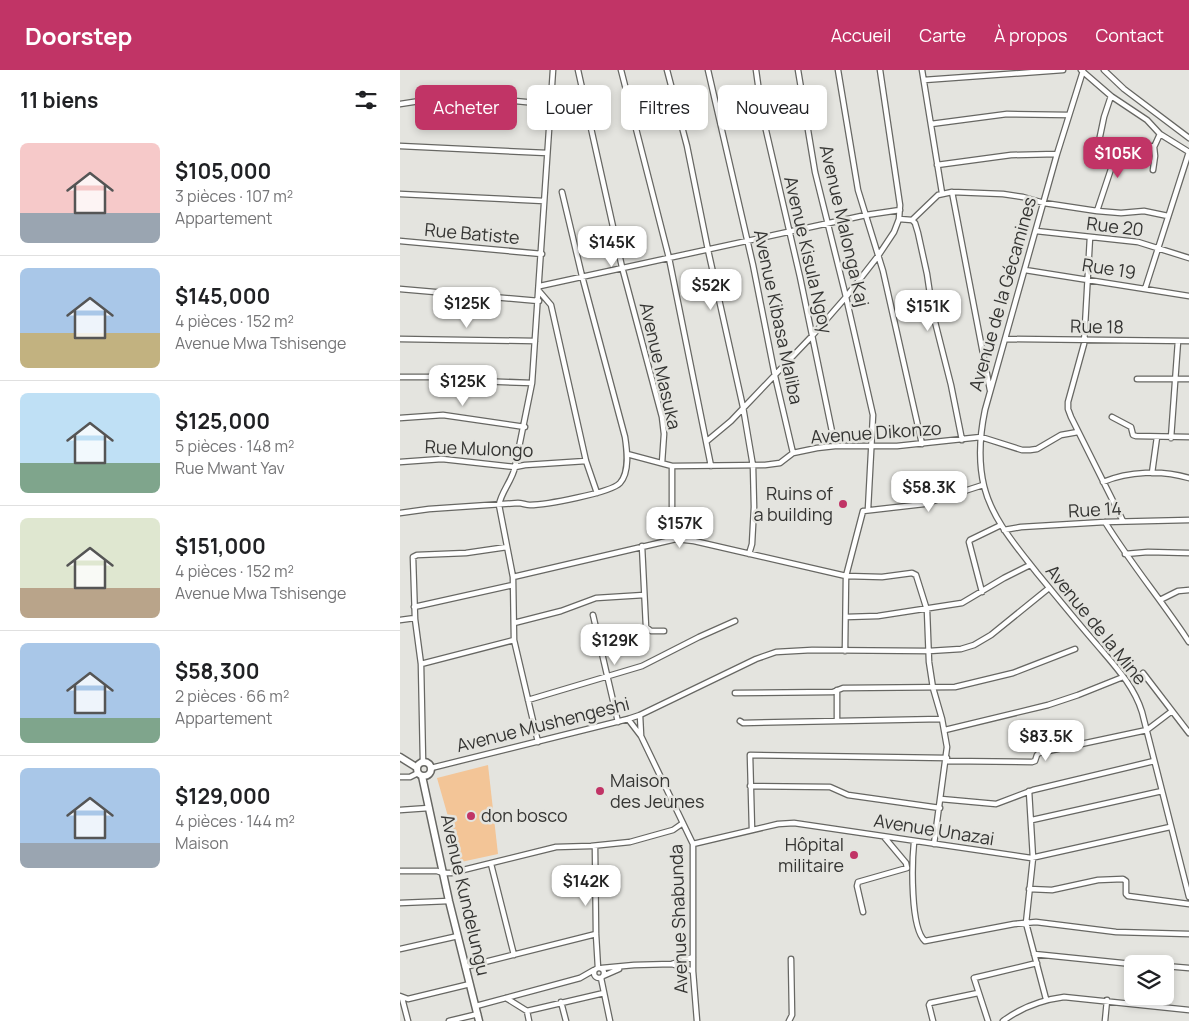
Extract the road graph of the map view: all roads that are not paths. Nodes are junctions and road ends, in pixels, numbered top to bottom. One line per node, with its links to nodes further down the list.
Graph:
1 (553, 70): 15 (street)
2 (578, 70): 56 (street, Avenue Masuka)
3 (621, 70): 54 (street)
4 (667, 70): 51 (street)
5 (708, 70): 49 (street, Avenue Kibasa Maliba)
6 (756, 70): 46 (street, Avenue Kisula Ngoy)
7 (798, 70): 44 (street, Avenue Malonga Kaj)
8 (838, 70): 40 (street)
9 (880, 70): 38 (street)
10 (922, 70): 14 (street)
11 (1063, 70): 14 (street)
12 (1104, 70): 23 (street)
13 (1082, 71): 16 (street); 19 (street, Avenue de la Gécamines)
14 (924, 80): 20 (street)
15 (552, 85)
16 (1111, 96): 22 (street); 24 (street)
17 (527, 103): 18 (street)
18 (400, 104)
19 (1068, 115): 20 (street); 29 (street, Avenue de la Gécamines)
20 (931, 124): 30 (street)
21 (548, 130): 28 (street)
22 (1160, 134): 26 (street); 27 (street)
23 (1189, 138)
24 (1116, 141): 26 (street); 39 (street)
25 (400, 146): 28 (street)
26 (1154, 147): 31 (street)
27 (1189, 152): 41 (street)
28 (547, 153): 36 (street)
29 (1057, 154): 30 (street); 37 (street, Avenue de la Gécamines)
30 (937, 165): 34 (street)
31 (1152, 170)
32 (562, 192): 58 (street)
33 (952, 192): 34 (street); 37 (street); 79 (street)
34 (942, 193): 43 (street)
35 (400, 194): 36 (street)
36 (544, 201): 52 (street)
37 (1044, 203): 39 (street); 45 (street, Avenue de la Gécamines)
38 (900, 210): 40 (street); 42 (street)
39 (1097, 211): 41 (street)
40 (866, 215): 44 (street); 53 (street)
41 (1168, 216): 50 (street)
42 (899, 219): 43 (street); 53 (street)
43 (912, 220): 89 (street)
44 (828, 224): 46 (street); 64 (street, Avenue Malonga Kaj)
45 (1036, 231): 47 (street, Rue 20); 57 (street, Avenue de la Gécamines)
46 (789, 233): 49 (street); 66 (street, Avenue Kisula Ngoy)
47 (1090, 237): 50 (street, Rue 20); 59 (street)
48 (400, 241): 52 (street, Rue Batiste)
49 (748, 241): 51 (street); 73 (street, Avenue Kibasa Maliba)
50 (1159, 247): 55 (street, Rue 20); 61 (street)
51 (708, 250): 54 (street); 80 (street)
52 (542, 254): 60 (street)
53 (878, 256): 64 (street); 91 (street)
54 (669, 258): 56 (street); 90 (street)
55 (1189, 258)
56 (622, 267): 58 (street); 98 (street, Avenue Masuka)
57 (1025, 270): 59 (street, Rue 19); 67 (street, Avenue de la Gécamines)
58 (582, 276): 60 (street); 95 (street)
59 (1087, 279): 61 (street, Rue 19); 69 (street)
60 (540, 288): 65 (street); 97 (street)
61 (1146, 288): 63 (street, Rue 19)
62 (400, 289): 65 (street)
63 (1189, 296)
64 (846, 298): 66 (street); 93 (street, Avenue Malonga Kaj)
65 (539, 302): 70 (street)
66 (812, 336): 73 (street); 92 (street, Avenue Kisula Ngoy)
67 (1006, 338): 69 (street, Rue 18); 79 (street, Avenue de la Gécamines)
68 (400, 340): 70 (street)
69 (1084, 340): 71 (street, Rue 18); 84 (street)
70 (535, 341): 78 (street)
71 (1178, 341): 72 (street, Rue 18); 76 (street)
72 (1189, 341)
73 (775, 376): 80 (street); 94 (street, Avenue Kibasa Maliba)
74 (400, 377): 78 (street)
75 (1137, 379): 76 (street)
76 (1176, 379): 77 (street); 87 (street)
77 (1189, 379)
78 (532, 383): 83 (street)
79 (990, 392): 85 (street, Avenue de la Gécamines)
80 (743, 407): 90 (street); 101 (street)
81 (1112, 417): 86 (street)
82 (400, 418): 83 (street)
83 (525, 427): 102 (street)
84 (1078, 432): 85 (street); 105 (street)
85 (981, 437): 89 (street, Avenue Dikonzo); 106 (street, Avenue de la Gécamines)
86 (1157, 437): 87 (street); 103 (street)
87 (1171, 438): 88 (street)
88 (1189, 438)
89 (962, 440): 91 (street, Avenue Dikonzo)
90 (707, 441): 100 (street)
91 (922, 444): 93 (street, Avenue Dikonzo)
92 (835, 446): 93 (street, Avenue Dikonzo); 94 (street, Avenue Dikonzo)
93 (871, 446): 109 (street, Avenue Malonga Kaj)
94 (793, 453): 101 (street, Avenue Dikonzo)
95 (627, 454): 98 (street, Avenue Dikonzo); 107 (street)
96 (400, 462): 102 (street, Rue Mulongo)
97 (586, 462): 102 (street, Rue Mulongo); 107 (street)
98 (662, 463): 99 (street, Avenue Dikonzo)
99 (672, 466): 100 (street, Avenue Dikonzo); 115 (street)
100 (711, 466): 101 (street, Avenue Dikonzo)
101 (753, 466): 119 (street)
102 (515, 467): 108 (street)
103 (1152, 473): 104 (street); 105 (street)
104 (1189, 478)
105 (1103, 482): 112 (street)
106 (983, 485): 109 (street); 114 (street, Avenue de la Gécamines)
107 (597, 493): 108 (street)
108 (499, 505): 110 (street); 117 (street)
109 (868, 509): 122 (street)
110 (400, 513)
111 (1189, 520): 112 (street, Rue 14)
112 (1123, 521): 113 (street, Rue 14)
113 (1105, 522): 114 (street, Rue 14); 120 (street)
114 (1002, 528): 121 (street, Avenue de la Mine); 127 (street, Rue 14)
115 (672, 540): 116 (street); 119 (street)
116 (642, 546): 123 (street); 128 (street)
117 (507, 547): 123 (street); 130 (street)
118 (1189, 553): 120 (street)
119 (749, 554): 122 (street)
120 (1125, 554): 129 (street)
121 (1030, 565): 125 (street, Avenue de la Mine); 127 (street)
122 (846, 576): 131 (street); 134 (street)
123 (513, 577): 124 (street)
124 (513, 586): 130 (street); 137 (street)
125 (1049, 588): 143 (street, Avenue Mushengeshi); 147 (street, Avenue de la Mine)
126 (1189, 590): 129 (street)
127 (982, 592): 131 (street)
128 (644, 595): 137 (street); 138 (street)
129 (1160, 600): 140 (street)
130 (414, 607): 133 (street)
131 (927, 610): 134 (street); 143 (street)
132 (593, 615): 146 (street)
133 (415, 618): 135 (street); 144 (street)
134 (846, 618): 142 (street)
135 (400, 620)
136 (735, 621): 146 (street)
137 (514, 623): 139 (street)
138 (664, 631)
139 (514, 640): 144 (street); 151 (street)
140 (1189, 642)
141 (1074, 649): 148 (street)
142 (845, 651): 143 (street, Avenue Mushengeshi); 153 (street, Avenue Mushengeshi)
143 (929, 651): 148 (street)
144 (422, 664): 167 (street)
145 (1143, 672): 152 (street)
146 (607, 677): 151 (street); 158 (street)
147 (1124, 677): 159 (street); 160 (street, Avenue de la Mine)
148 (933, 688): 149 (street); 155 (street)
149 (837, 690): 150 (street); 157 (street)
150 (735, 693)
151 (528, 700): 163 (street)
152 (1172, 711): 160 (street); 161 (street)
153 (640, 715): 154 (street, Avenue Mushengeshi); 162 (street)
154 (628, 719): 158 (street, Avenue Mushengeshi); 162 (street)
155 (942, 719): 157 (street); 159 (street)
156 (740, 720): 157 (street)
157 (837, 720)
158 (618, 722): 163 (street, Avenue Mushengeshi)
159 (945, 730): 165 (street)
160 (1147, 730): 165 (street); 166 (street, Avenue de la Mine)
161 (1189, 733)
162 (641, 736): 179 (street, Avenue Shabunda)
163 (538, 742): 168 (street, Avenue Mushengeshi)
164 (400, 757): 169 (street)
165 (947, 759): 171 (street); 174 (street)
166 (1154, 761): 172 (street); 173 (street, Avenue de la Mine)
167 (422, 762): 168 (street); 169 (street)
168 (431, 768): 169 (street)
169 (419, 772): 170 (street); 175 (street, Avenue Kundelungu)
170 (400, 777)
171 (750, 786): 176 (street); 181 (street)
172 (1029, 791): 174 (street); 178 (street)
173 (1162, 791): 178 (street); 180 (street, Avenue de la Mine)
174 (941, 800): 176 (street)
175 (429, 808): 177 (street); 190 (street, Avenue Kundelungu)
176 (940, 808): 185 (street)
177 (400, 810)
178 (1032, 820): 187 (street)
179 (683, 823): 184 (street, Avenue Shabunda); 186 (street)
180 (1170, 826): 187 (street, Avenue Unazai); 192 (street, Avenue de la Mine)
181 (752, 830): 182 (street, Avenue Unazai); 184 (street, Avenue Unazai)
182 (884, 837): 183 (street, Avenue Unazai); 196 (street)
183 (914, 842): 185 (street, Avenue Unazai); 197 (street)
184 (693, 844): 204 (street, Avenue Shabunda)
185 (934, 844): 187 (street, Avenue Unazai)
186 (595, 846): 188 (street); 198 (street)
187 (1033, 858): 191 (street)
188 (491, 864): 190 (street); 203 (street)
189 (400, 871): 190 (street)
190 (443, 873): 193 (street, Avenue Kundelungu)
191 (1030, 889): 195 (street); 197 (street)
192 (1189, 897)
193 (449, 901): 194 (street); 200 (street, Avenue Kundelungu)
194 (400, 903)
195 (1189, 904)
196 (863, 912)
197 (1026, 923): 199 (street); 202 (street)
198 (596, 934): 203 (street); 213 (street)
199 (1189, 934)
200 (458, 936): 201 (street); 209 (street, Avenue Kundelungu)
201 (400, 949)
202 (1034, 954): 206 (street); 207 (street)
203 (514, 955): 209 (street)
204 (693, 957): 208 (street); 214 (street, Avenue Shabunda)
205 (790, 958): 230 (street)
206 (1036, 963): 219 (street); 222 (street)
207 (1124, 963)
208 (672, 964): 210 (street); 214 (street)
209 (465, 967): 217 (street, Avenue Kundelungu)
210 (623, 967): 213 (street); 215 (street)
211 (1174, 967): 212 (street)
212 (1189, 968)
213 (598, 969): 215 (street); 215 (street); 216 (street)
214 (693, 971): 236 (street, Avenue Shabunda)
215 (600, 977): 216 (street); 218 (street)
216 (580, 978): 221 (street)
217 (470, 984): 220 (street); 225 (street, Avenue Kundelungu)
218 (604, 992): 224 (street); 235 (street)
219 (978, 993): 237 (street); 238 (street)
220 (401, 997): 231 (street)
221 (506, 998): 225 (street); 227 (street)
222 (1046, 999): 223 (street); 228 (street)
223 (1107, 1000): 226 (street); 241 (street)
224 (561, 1002): 227 (street); 234 (street)
225 (476, 1006): 229 (street, Avenue Kundelungu)
226 (1189, 1010)
227 (527, 1011): 233 (street)
228 (1012, 1015): 239 (street); 240 (street)
229 (479, 1018): 232 (street)
230 (790, 1020)
231 (408, 1021)
232 (450, 1021)
233 (529, 1021)
234 (566, 1021)
235 (610, 1021)
236 (697, 1021)
237 (933, 1021)
238 (988, 1021)
239 (1003, 1021)
240 (1014, 1021)
241 (1105, 1021)

